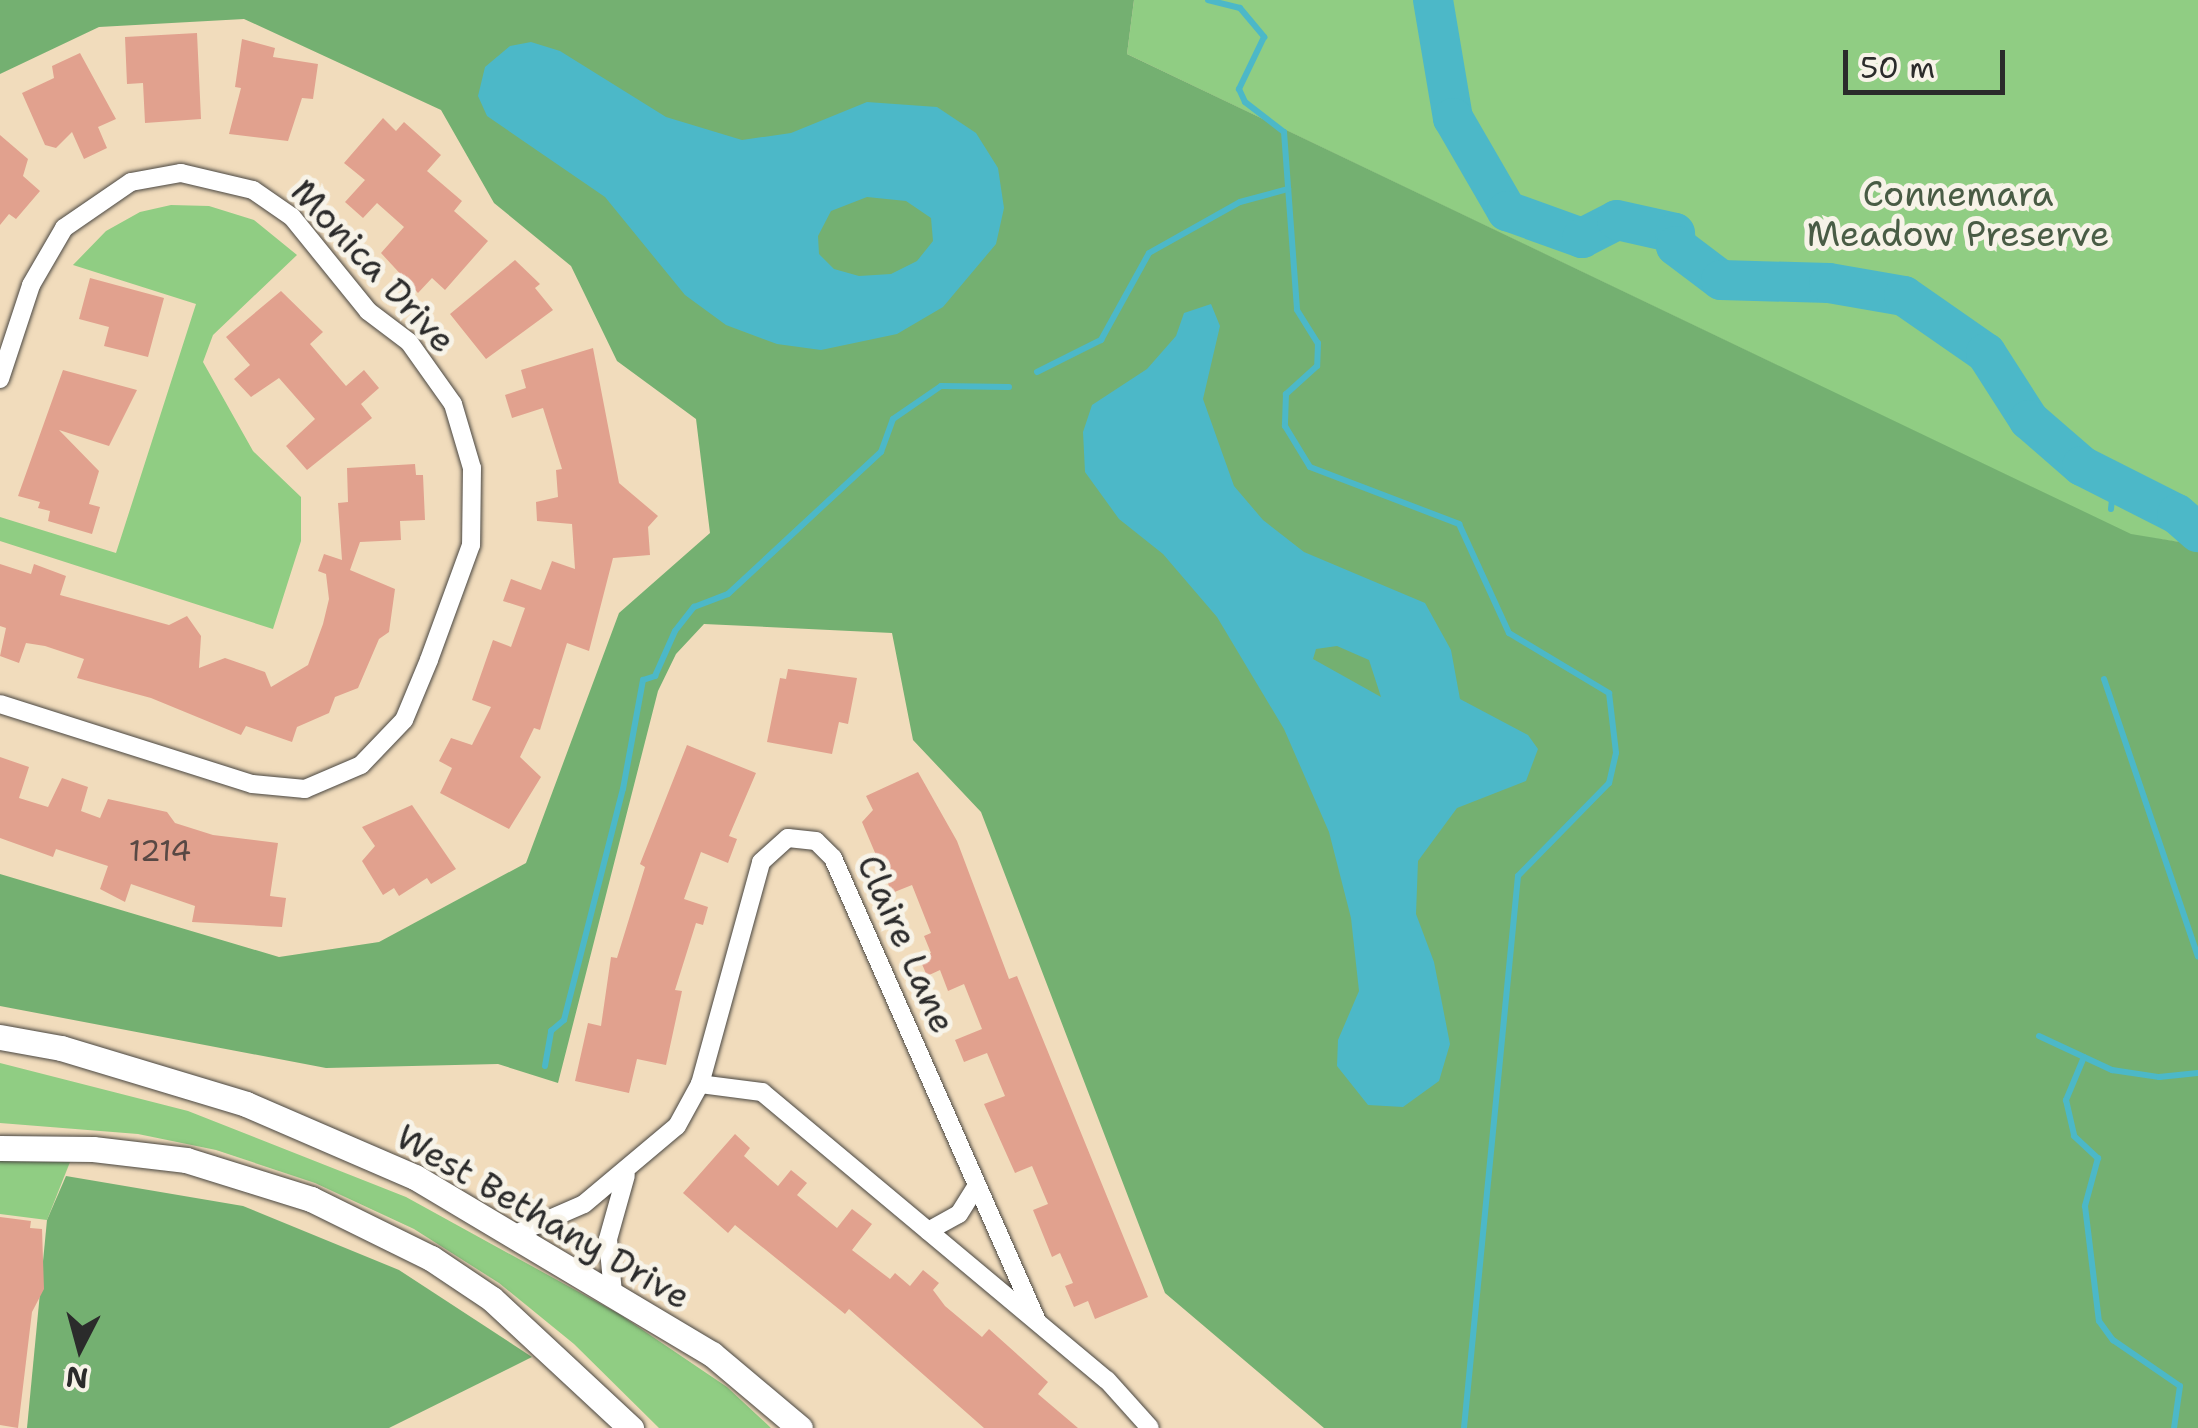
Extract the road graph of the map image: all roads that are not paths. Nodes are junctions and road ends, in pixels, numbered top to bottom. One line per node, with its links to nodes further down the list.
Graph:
1 (0, 379): 2 (street, Monica Drive)
2 (0, 704)
3 (0, 1037): 9 (main road, West Bethany Drive)
4 (700, 1084): 6 (street, Claire Lane); 7 (street, Claire Lane); 8 (street, Claire Lane)
5 (0, 1148): 12 (main road)
6 (626, 1174): 9 (street, Claire Lane); 10 (street)
7 (977, 1184): 8 (street); 11 (street, Claire Lane)
8 (928, 1230): 11 (street, Claire Lane)
9 (513, 1234): 10 (main road, West Bethany Drive)
10 (613, 1293): 13 (main road, West Bethany Drive)
11 (1037, 1321): 14 (street, Claire Lane)
12 (631, 1428)
13 (800, 1428)
14 (1150, 1428)

